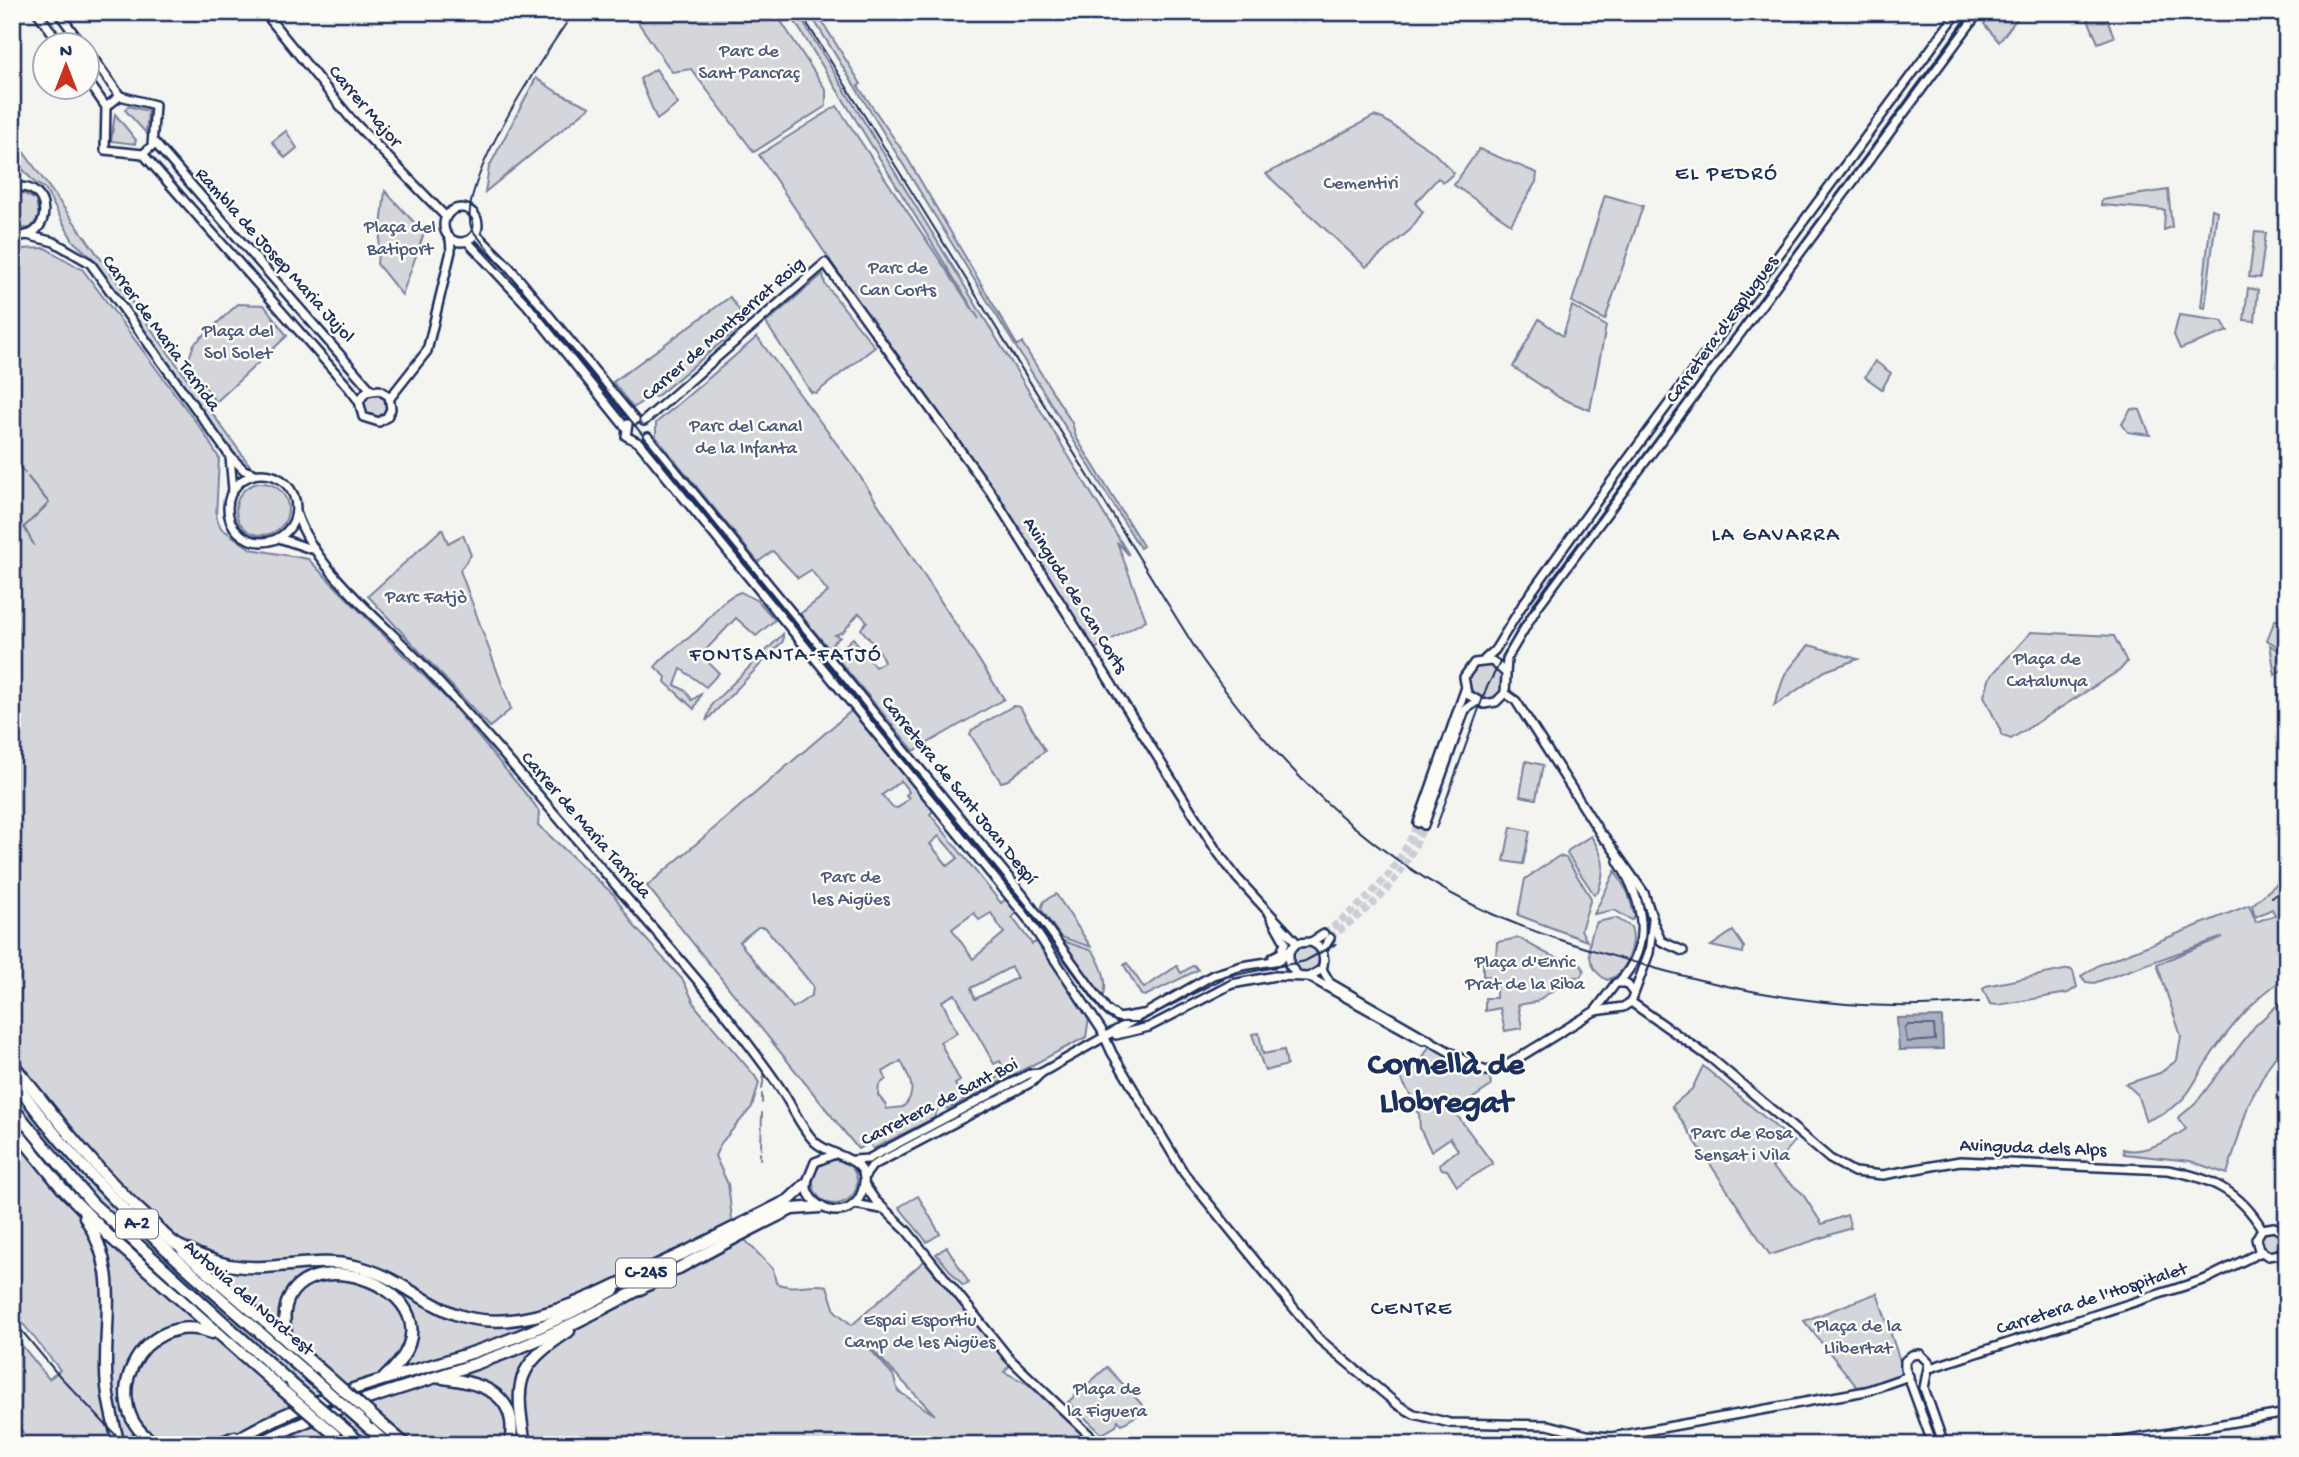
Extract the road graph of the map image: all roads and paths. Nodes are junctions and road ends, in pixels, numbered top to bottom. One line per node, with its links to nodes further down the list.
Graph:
1 (37, 12): 6 (street)
2 (58, 12): 7 (street)
3 (264, 12): 17 (street, Carrer Major)
4 (1958, 12): 45 (street, Carretera d'Esplugues)
5 (1979, 12): 46 (street, Carretera d'Esplugues)
6 (52, 32)
7 (73, 32)
8 (102, 71): 9 (street)
9 (120, 96): 11 (street); 12 (street)
10 (102, 101): 11 (street)
11 (106, 107): 13 (street)
12 (154, 142): 13 (street); 28 (street, Rambla de Josep Maria Jujol)
13 (143, 154): 31 (street, Rambla de Josep Maria Jujol)
14 (12, 180): 15 (street)
15 (23, 186): 16 (street); 18 (street)
16 (12, 188)
17 (446, 217): 19 (street); 22 (street)
18 (44, 219): 21 (street); 24 (street)
19 (476, 234): 23 (street); 32 (street)
20 (12, 235): 21 (street, Carrer de Maria Tarrida)
21 (27, 235): 24 (street, Carrer de Maria Tarrida)
22 (450, 238): 23 (street); 25 (street)
23 (464, 241): 25 (street); 34 (street)
24 (54, 242): 37 (street, Carrer de Maria Tarrida)
25 (451, 251): 27 (street)
26 (825, 263): 33 (street, Carrer de Montserrat Roig); 51 (street, Avinguda de Can Corts)
27 (401, 384): 29 (street); 30 (street)
28 (371, 390): 29 (street); 31 (street)
29 (383, 391): 30 (street)
30 (390, 398): 31 (street, Rambla de Josep Maria Jujol)
31 (359, 401)
32 (635, 419): 33 (street); 34 (street)
33 (644, 421): 35 (street)
34 (626, 428): 36 (street)
35 (648, 437): 36 (street); 43 (street, Carretera de Sant Joan Despí)
36 (639, 443): 44 (street, Carretera de Sant Joan Despí)
37 (230, 456): 38 (street); 39 (street)
38 (255, 474): 39 (street); 40 (street)
39 (233, 490): 41 (street)
40 (296, 512): 41 (street); 42 (street, Carrer de Maria Tarrida)
41 (279, 538): 42 (street, Carrer de Maria Tarrida)
42 (311, 549): 77 (street, Carrer de Maria Tarrida)
43 (747, 557): 44 (street); 69 (street, Carretera de Sant Joan Despí)
44 (743, 572): 70 (street, Carretera de Sant Joan Despí)
45 (1485, 660): 46 (street); 47 (street)
46 (1506, 673): 48 (street)
47 (1465, 690): 49 (street); 49 (street)
48 (1506, 690): 49 (street); 50 (street)
49 (1476, 702)
50 (1604, 836): 52 (street); 62 (street)
51 (1271, 916): 54 (street, Avinguda de Can Corts); 58 (street)
52 (1653, 922): 56 (street); 63 (street)
53 (1311, 942): 54 (street); 55 (street); 55 (street)
54 (1297, 943): 57 (street)
55 (1322, 951): 59 (street)
56 (1684, 951)
57 (1289, 952): 60 (street); 68 (street)
58 (1251, 960)
59 (1322, 969): 61 (street); 71 (street)
60 (1299, 976): 61 (street); 70 (street)
61 (1310, 977): 71 (street)
62 (1619, 982): 63 (street); 64 (street)
63 (1633, 992): 65 (street)
64 (1607, 993): 66 (street); 67 (street)
65 (1631, 1002): 66 (street); 87 (street, Avinguda dels Alps)
66 (1617, 1007): 67 (street)
67 (1594, 1011): 71 (street)
68 (1142, 1014): 69 (street); 70 (street)
69 (1119, 1018): 70 (street)
70 (1105, 1038): 73 (street, Carretera de Sant Boi); 98 (street, Carretera de Sant Joan Despí)
71 (1428, 1040)
72 (12, 1063): 90 (highway)
73 (1041, 1073): 79 (street, Carretera de Sant Boi); 81 (street, Carretera de Sant Boi)
74 (12, 1077): 111 (highway, Autovia del Nord-est / A-2, bridge)
75 (12, 1107): 110 (highway, Autovia del Nord-est / A-2, bridge)
76 (12, 1126): 83 (highway)
77 (814, 1141): 78 (street); 80 (street)
78 (835, 1154): 79 (street); 80 (street)
79 (853, 1160): 81 (street)
80 (815, 1162): 82 (street)
81 (864, 1180): 84 (street); 86 (street)
82 (806, 1184): 85 (street); 92 (highway, C-245)
83 (77, 1204): 95 (highway); 105 (highway)
84 (854, 1204): 85 (street); 86 (street)
85 (820, 1207): 94 (highway, C-245)
86 (885, 1210): 115 (street)
87 (2262, 1229): 88 (street); 91 (street)
88 (2285, 1233): 89 (street)
89 (2286, 1245): 91 (street)
90 (178, 1246): 93 (highway); 96 (highway)
91 (2261, 1252): 97 (street, Carretera de l'Hospitalet)
92 (684, 1253): 93 (highway); 100 (highway, C-245)
93 (365, 1273): 96 (highway); 100 (highway)
94 (589, 1315): 99 (highway, C-245); 114 (highway)
95 (219, 1335): 104 (highway, bridge); 106 (highway)
96 (290, 1343): 112 (highway, bridge)
97 (1928, 1372): 98 (street); 98 (street); 117 (street)
98 (1909, 1376): 116 (street)
99 (439, 1377): 109 (highway, C-245); 113 (highway)
100 (382, 1380): 102 (highway, C-245)
101 (2287, 1413): 118 (street)
102 (248, 1432): 107 (highway); 108 (highway, C-245)
103 (2287, 1439): 119 (street)
104 (344, 1444)
105 (119, 1445)
106 (158, 1445)
107 (215, 1445)
108 (228, 1445)
109 (256, 1445)
110 (362, 1445)
111 (388, 1445)
112 (406, 1445)
113 (510, 1445)
114 (526, 1445)
115 (1100, 1445)
116 (1933, 1445)
117 (1944, 1445)
118 (2100, 1445)
119 (2252, 1445)

